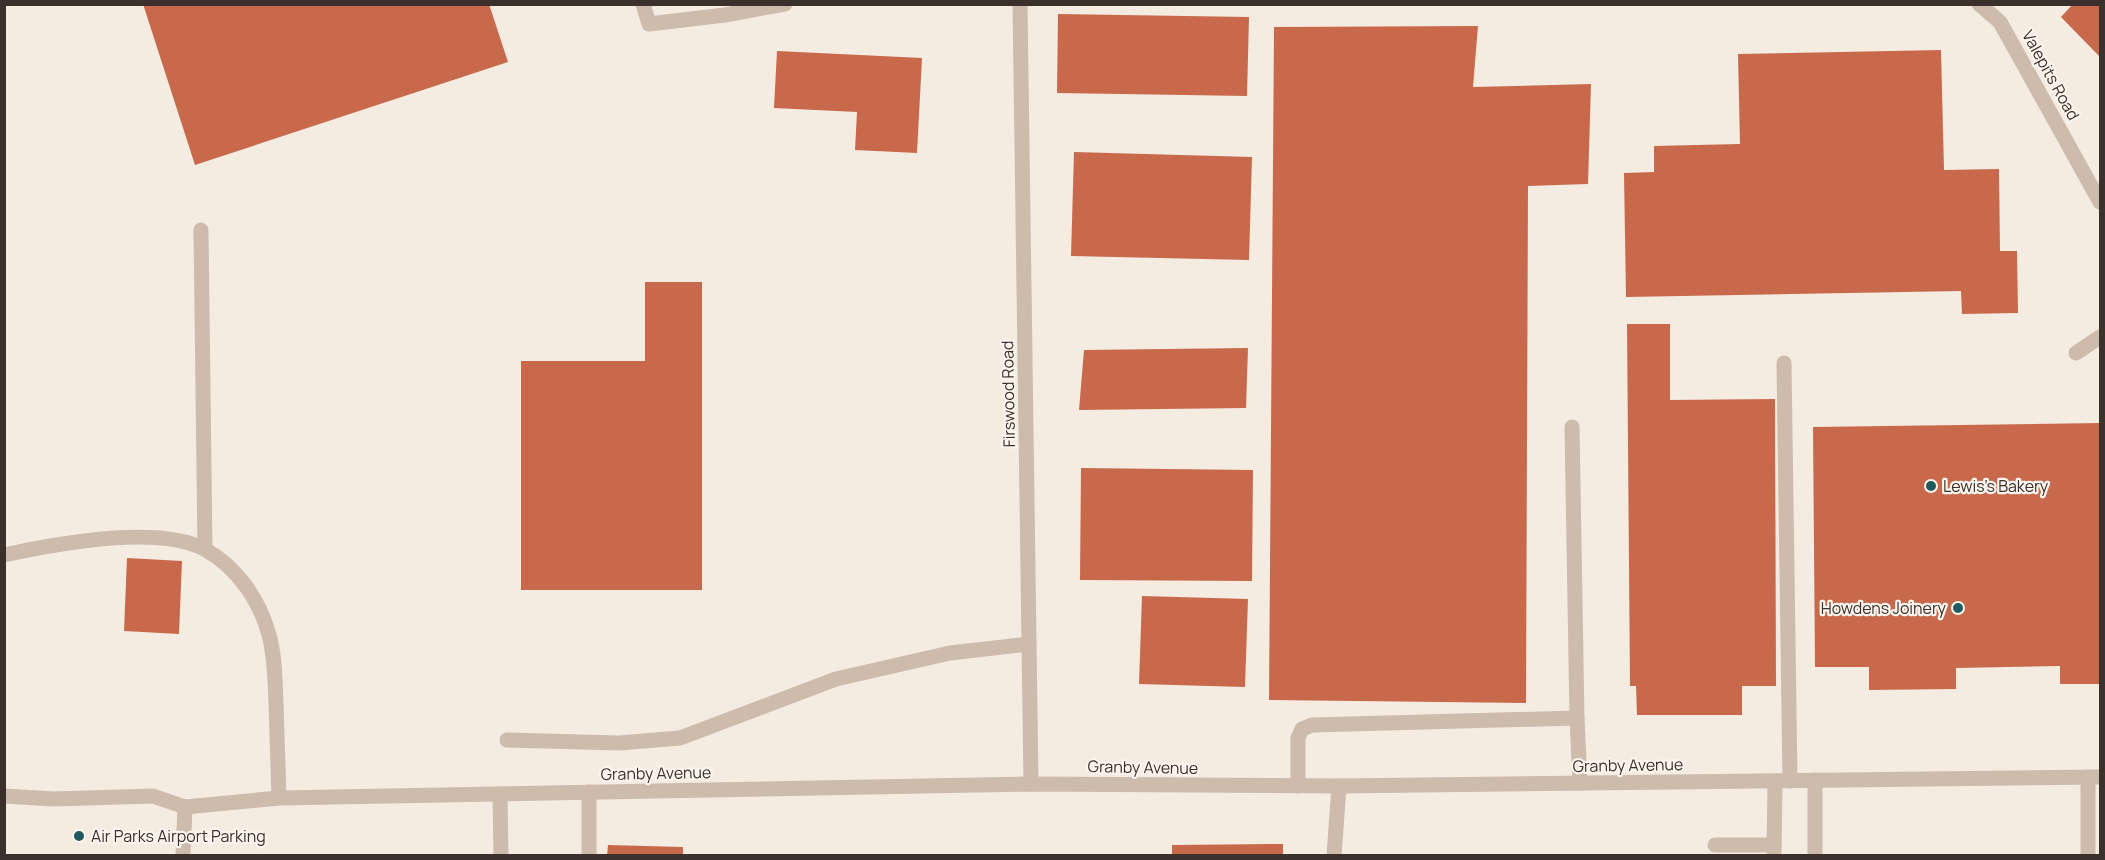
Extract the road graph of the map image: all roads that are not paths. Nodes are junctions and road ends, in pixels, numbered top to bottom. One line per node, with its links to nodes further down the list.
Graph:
1 (643, 4): 2 (street)
2 (786, 4)
3 (1020, 4): 13 (street, Firswood Road)
4 (1979, 4): 5 (street, Valepits Road)
5 (2100, 202)
6 (201, 230): 11 (street)
7 (2100, 337): 8 (street)
8 (2076, 353)
9 (1784, 363): 18 (street)
10 (1572, 427): 14 (street)
11 (205, 549): 12 (street); 26 (street)
12 (4, 555)
13 (1029, 644): 15 (street); 20 (street, Firswood Road)
14 (1577, 718): 19 (street); 21 (street)
15 (507, 740)
16 (2094, 777): 17 (street, Granby Avenue); 35 (street)
17 (1815, 780): 18 (street, Granby Avenue); 34 (street)
18 (1783, 781): 19 (street, Granby Avenue); 29 (street)
19 (1580, 783): 22 (street, Granby Avenue)
20 (1031, 784): 21 (street, Granby Avenue); 23 (street, Granby Avenue)
21 (1298, 786): 22 (street, Granby Avenue)
22 (1339, 786): 33 (street)
23 (589, 792): 24 (street, Granby Avenue); 32 (street)
24 (500, 794): 26 (street, Granby Avenue); 31 (street)
25 (4, 796): 27 (street)
26 (279, 798): 27 (street, Granby Avenue)
27 (185, 807): 30 (street)
28 (1714, 845): 29 (street)
29 (1774, 850)
30 (183, 855)
31 (501, 855)
32 (589, 855)
33 (1334, 855)
34 (1815, 855)
35 (2088, 855)

